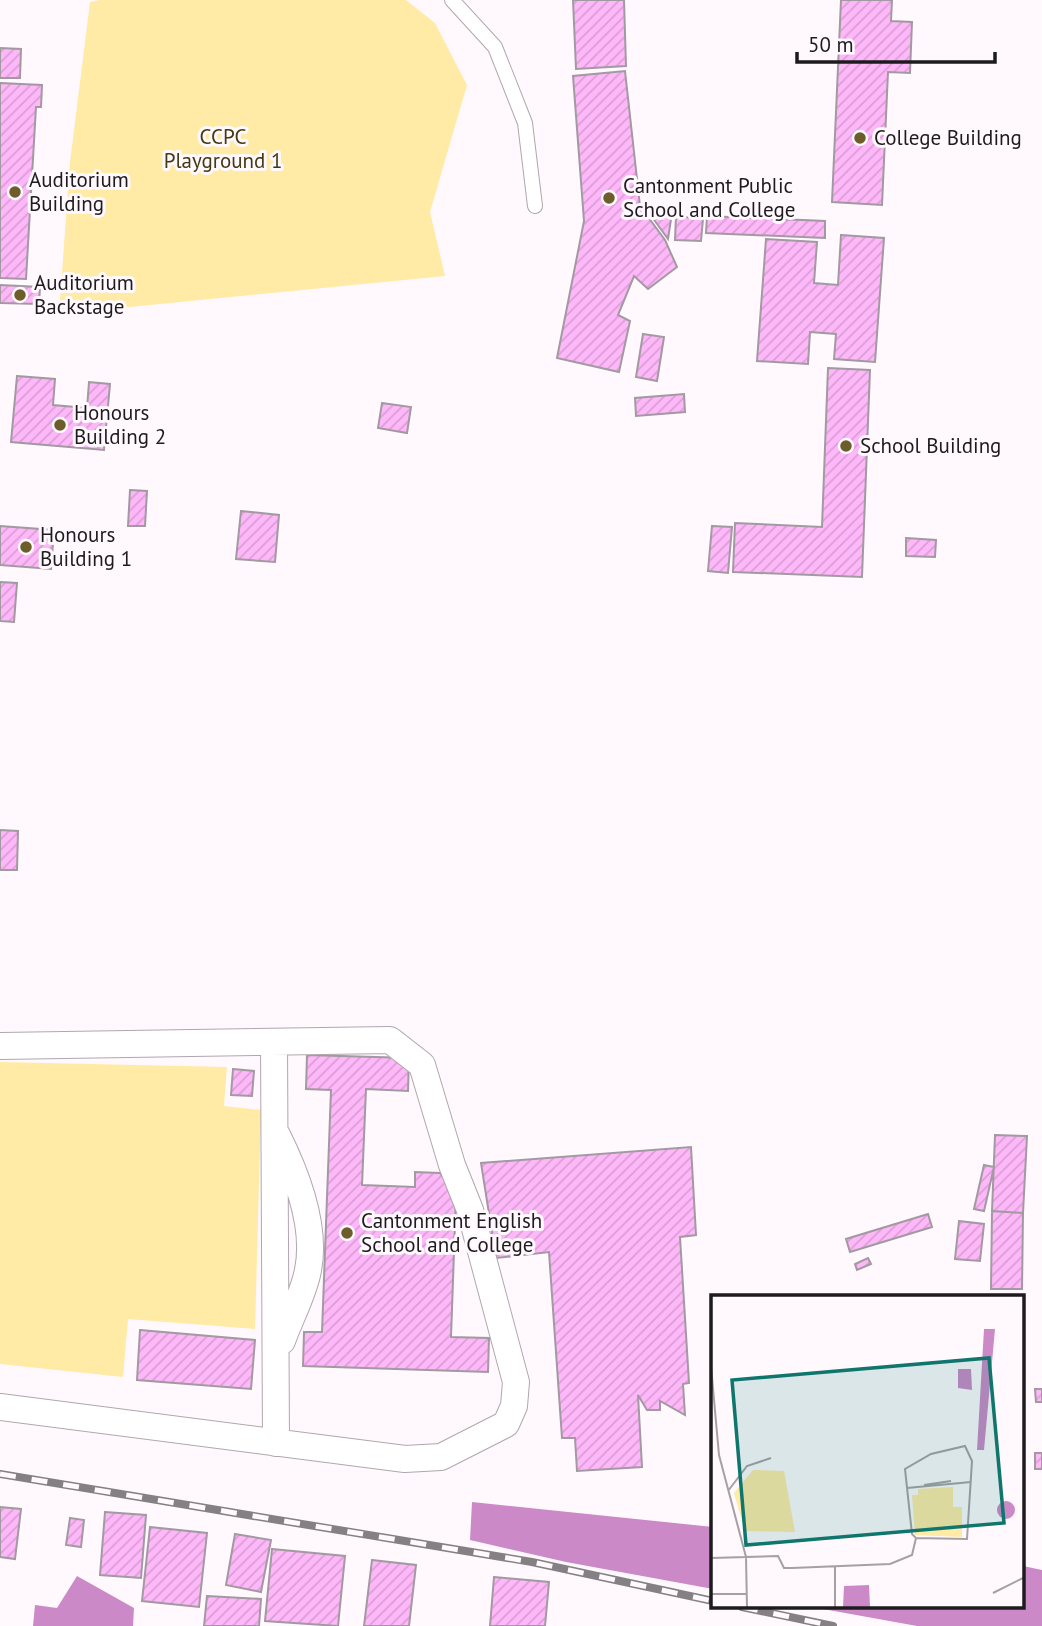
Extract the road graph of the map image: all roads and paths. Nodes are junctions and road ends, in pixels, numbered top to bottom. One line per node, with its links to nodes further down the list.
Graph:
1 (452, 0): 2 (lane)
2 (534, 206)
3 (274, 1042): 4 (street); 6 (street); 6 (street)
4 (0, 1046)
5 (0, 1407): 6 (street)
6 (276, 1443)

